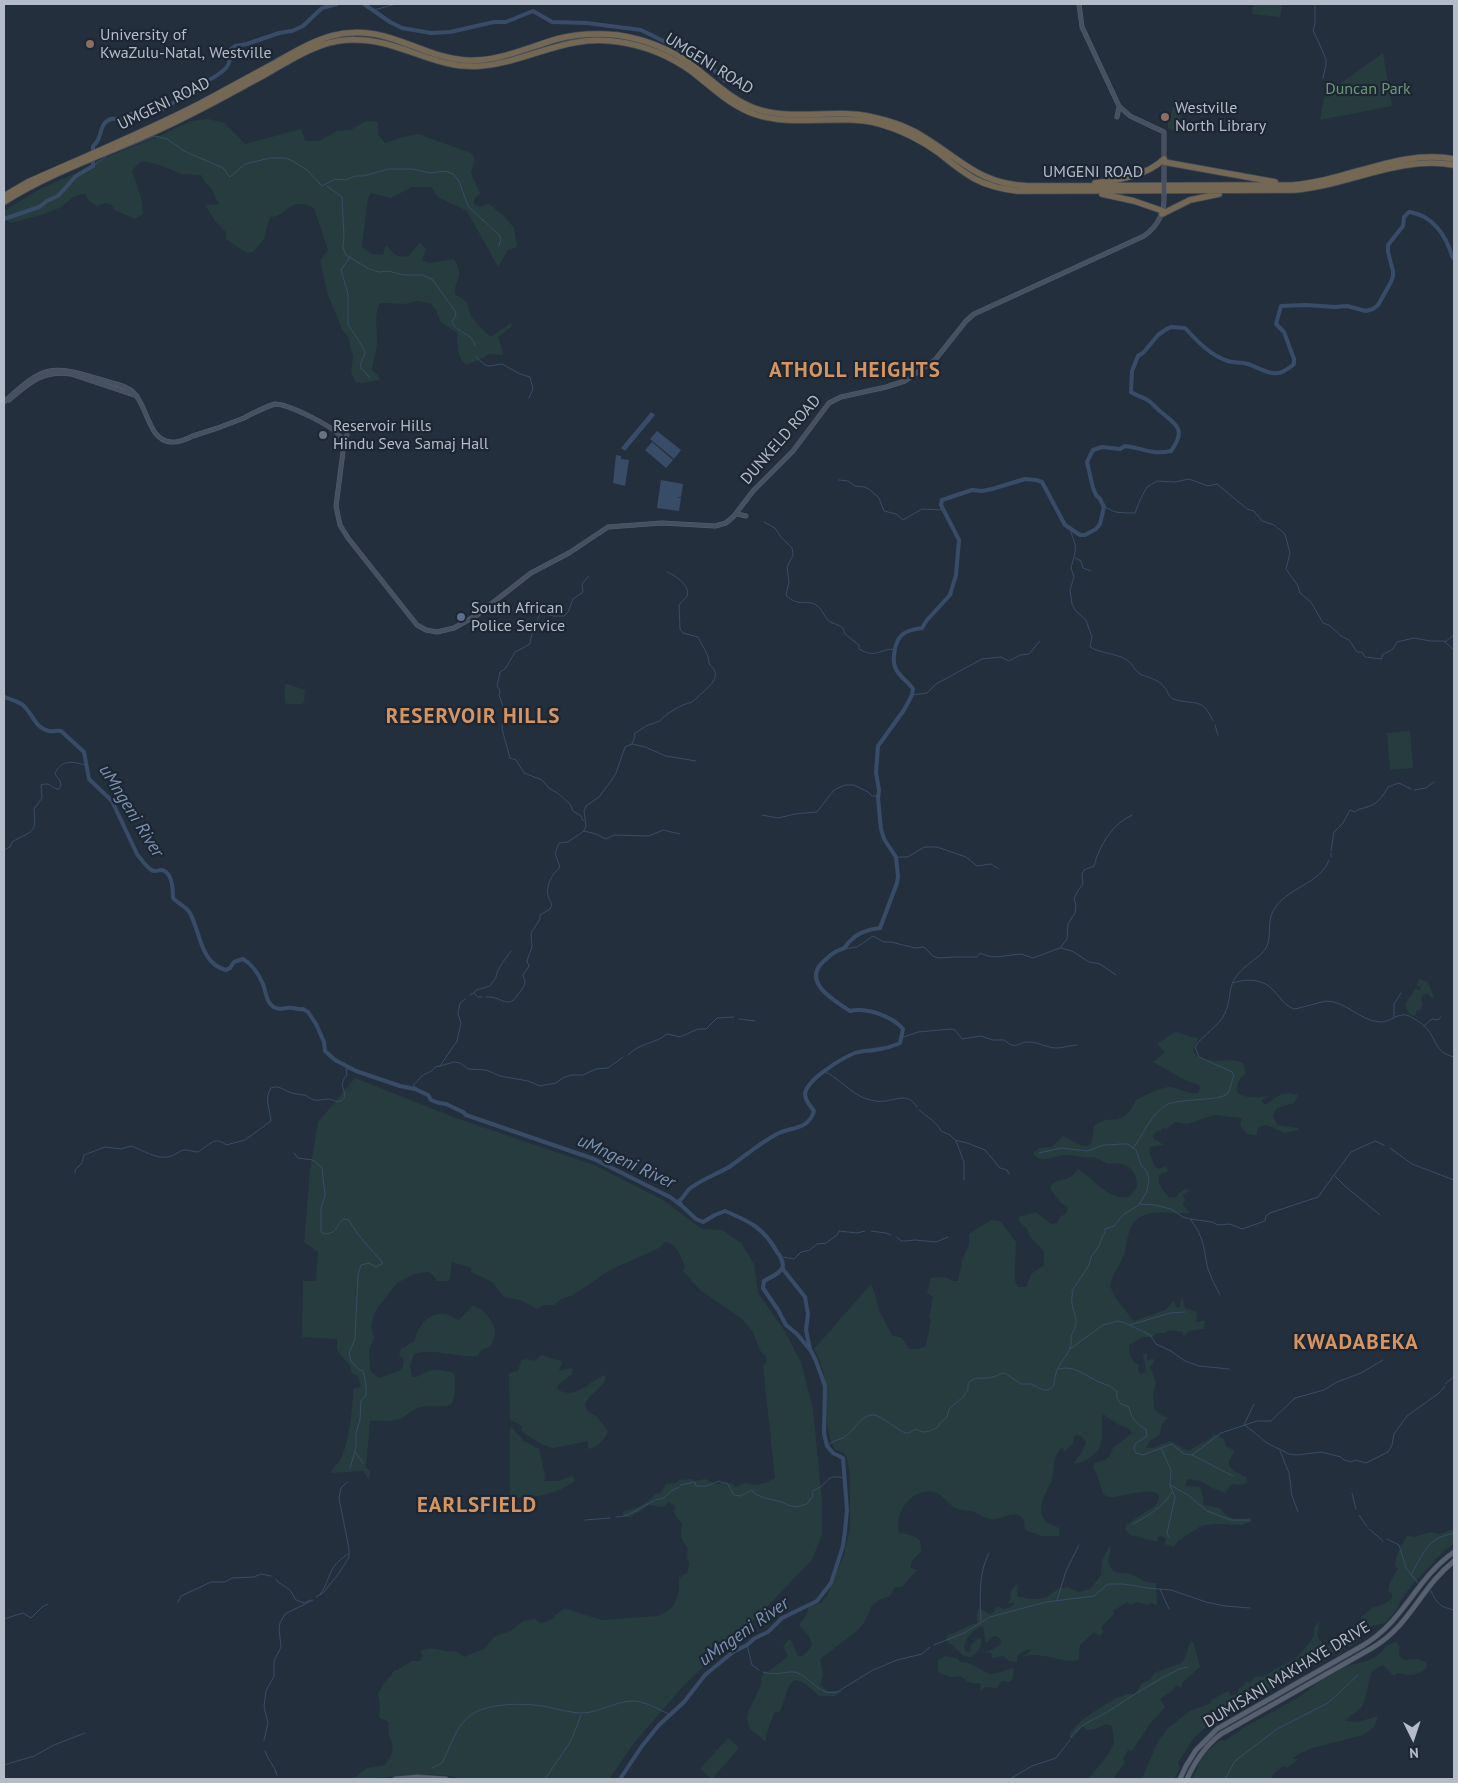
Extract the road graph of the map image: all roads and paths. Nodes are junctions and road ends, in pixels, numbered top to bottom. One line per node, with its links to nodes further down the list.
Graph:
1 (1079, 4): 2 (main road)
2 (1119, 106): 3 (main road); 5 (main road)
3 (1117, 117)
4 (1454, 159): 7 (highway, UMGENI ROAD)
5 (1164, 163): 7 (highway); 8 (highway); 13 (main road, bridge)
6 (1454, 165): 9 (highway, UMGENI ROAD)
7 (1293, 184): 8 (highway, UMGENI ROAD)
8 (1060, 186): 11 (highway, UMGENI ROAD)
9 (1266, 191): 10 (highway, UMGENI ROAD); 13 (highway)
10 (1042, 192): 12 (highway, UMGENI ROAD); 13 (highway)
11 (4, 196)
12 (4, 202)
13 (1163, 211): 17 (main road, DUNKELD ROAD)
14 (4, 403): 16 (main road)
15 (347, 435): 16 (main road, DUNKELD ROAD)
16 (344, 444): 17 (main road, DUNKELD ROAD)
17 (736, 514): 18 (main road)
18 (746, 516)
19 (1454, 1552): 23 (main road, DUMISANI MAKHAYE DRIVE)
20 (1454, 1561): 24 (main road, DUMISANI MAKHAYE DRIVE)
21 (395, 1779): 22 (main road)
22 (446, 1779)
23 (1180, 1779)
24 (1188, 1779)

